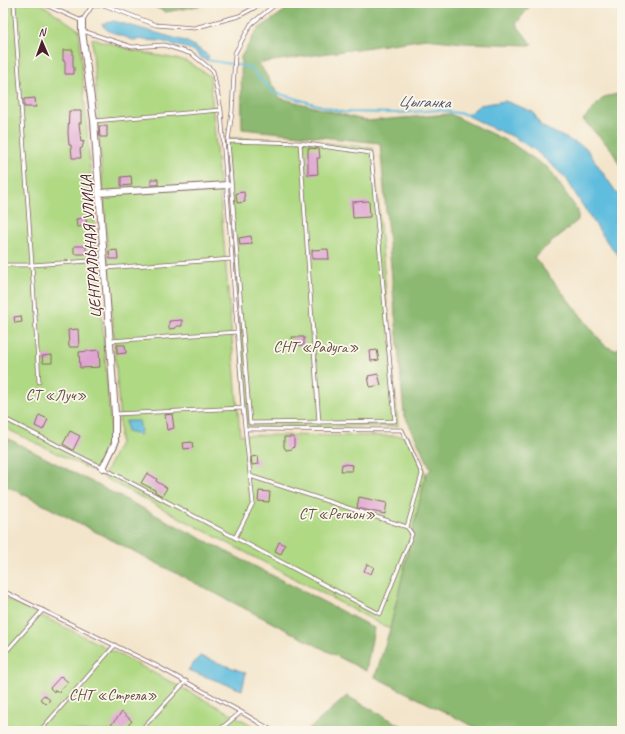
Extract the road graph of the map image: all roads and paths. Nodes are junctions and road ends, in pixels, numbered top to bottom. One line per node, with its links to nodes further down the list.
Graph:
1 (14, 3): 17 (lane)
2 (41, 3): 7 (lane)
3 (263, 3): 7 (lane)
4 (277, 3): 11 (lane)
5 (622, 8): 6 (lane)
6 (620, 12)
7 (82, 22): 8 (street, ЦЕНТРАЛЬНАЯ УЛИЦА)
8 (82, 31): 9 (lane); 10 (street, ЦЕНТРАЛЬНАЯ УЛИЦА)
9 (221, 110): 10 (lane); 13 (lane)
10 (94, 121): 14 (street, ЦЕНТРАЛЬНАЯ УЛИЦА)
11 (228, 141): 12 (lane); 26 (lane)
12 (300, 143): 26 (lane); 26 (lane)
13 (227, 185): 14 (street); 15 (lane)
14 (99, 193): 16 (street, ЦЕНТРАЛЬНАЯ УЛИЦА)
15 (232, 259): 19 (lane); 20 (lane)
16 (104, 260): 17 (lane); 19 (street, ЦЕНТРАЛЬНАЯ УЛИЦА)
17 (32, 265): 18 (lane); 22 (lane)
18 (3, 266)
19 (105, 268): 21 (street, ЦЕНТРАЛЬНАЯ УЛИЦА)
20 (237, 332): 21 (lane); 23 (lane)
21 (110, 341): 24 (street, ЦЕНТРАЛЬНАЯ УЛИЦА)
22 (39, 382)
23 (243, 408): 24 (lane); 27 (lane)
24 (115, 414): 28 (street, ЦЕНТРАЛЬНАЯ УЛИЦА)
25 (3, 418): 28 (lane)
26 (319, 422)
27 (245, 429): 29 (lane); 30 (lane)
28 (103, 468): 31 (lane)
29 (250, 476): 30 (lane); 31 (lane)
30 (407, 527): 31 (lane)
31 (235, 538)
32 (3, 591): 33 (lane)
33 (43, 610): 34 (lane); 35 (lane)
34 (115, 646): 36 (lane); 38 (lane)
35 (3, 655)
36 (186, 681): 37 (lane); 39 (lane)
37 (241, 712): 40 (lane); 41 (lane)
38 (40, 731)
39 (140, 731)
40 (218, 731)
41 (274, 731)

